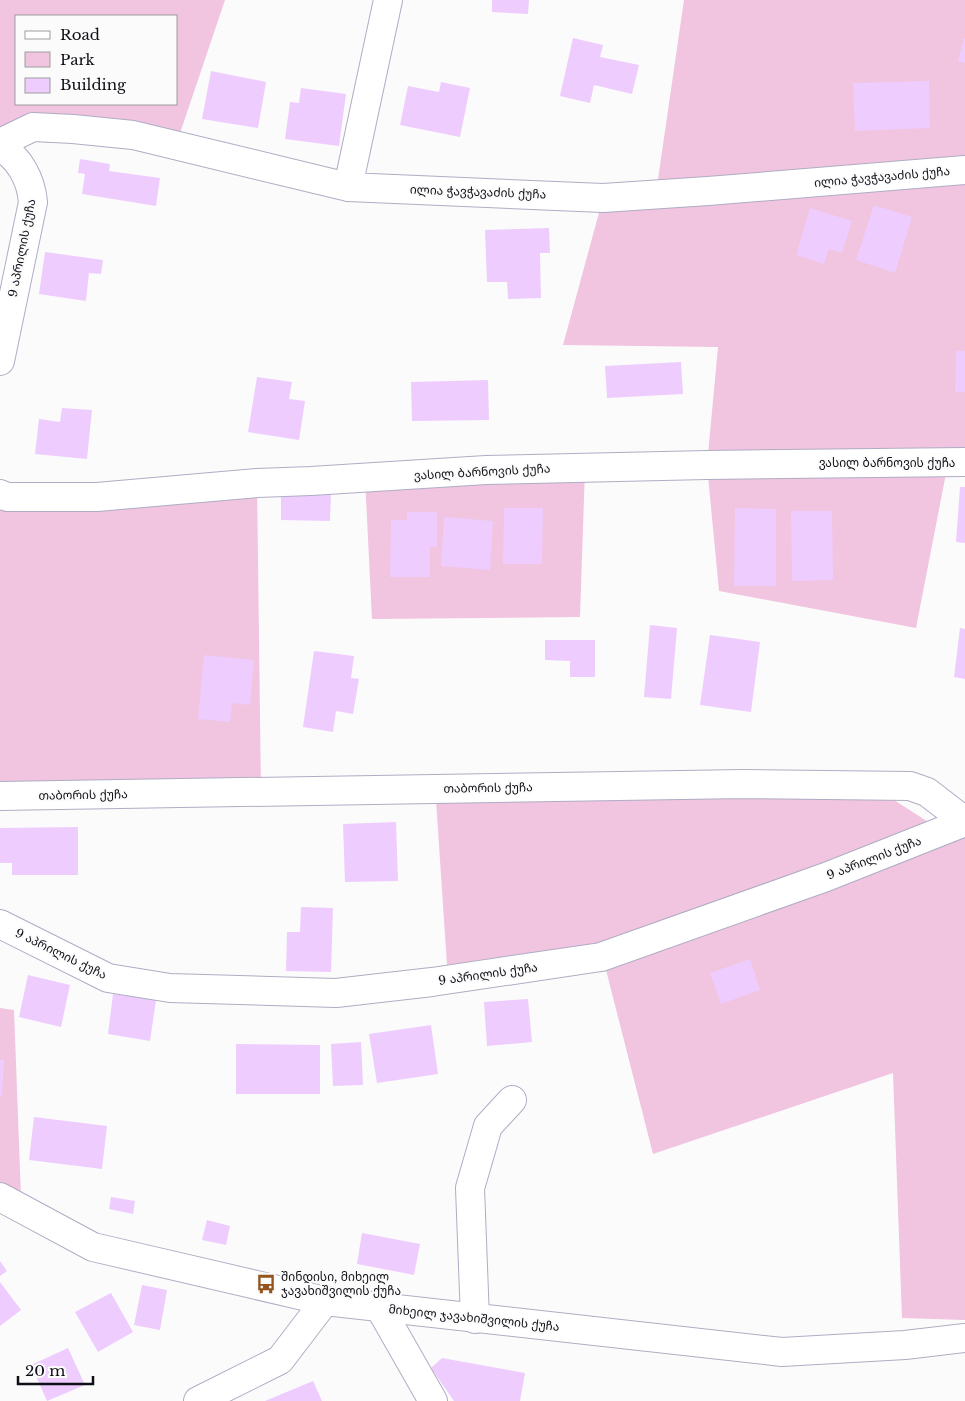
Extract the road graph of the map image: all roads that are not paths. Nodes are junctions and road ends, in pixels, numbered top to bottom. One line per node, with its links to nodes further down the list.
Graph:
1 (388, 0): 5 (street)
2 (0, 143): 5 (street, ილია ჭავჭავაძის ქუჩა)
3 (0, 147): 6 (street, 9 აპრილის ქუჩა)
4 (965, 170): 5 (street, ილია ჭავჭავაძის ქუჩა)
5 (348, 187)
6 (0, 361)
7 (965, 462): 8 (street, ვასილ ბარნოვის ქუჩა)
8 (0, 494)
9 (0, 796): 10 (street, თაბორის ქუჩა)
10 (965, 822): 11 (street, 9 აპრილის ქუჩა)
11 (0, 924)
12 (512, 1100): 16 (street)
13 (0, 1197): 14 (street, მიხეილ ჯავახიშვილის ქუჩა)
14 (325, 1301): 15 (street, მიხეილ ჯავახიშვილის ქუჩა); 18 (street)
15 (380, 1308): 16 (street, მიხეილ ჯავახიშვილის ქუჩა); 19 (street)
16 (475, 1319): 17 (street, მიხეილ ჯავახიშვილის ქუჩა)
17 (965, 1338)
18 (198, 1401)
19 (433, 1401)

